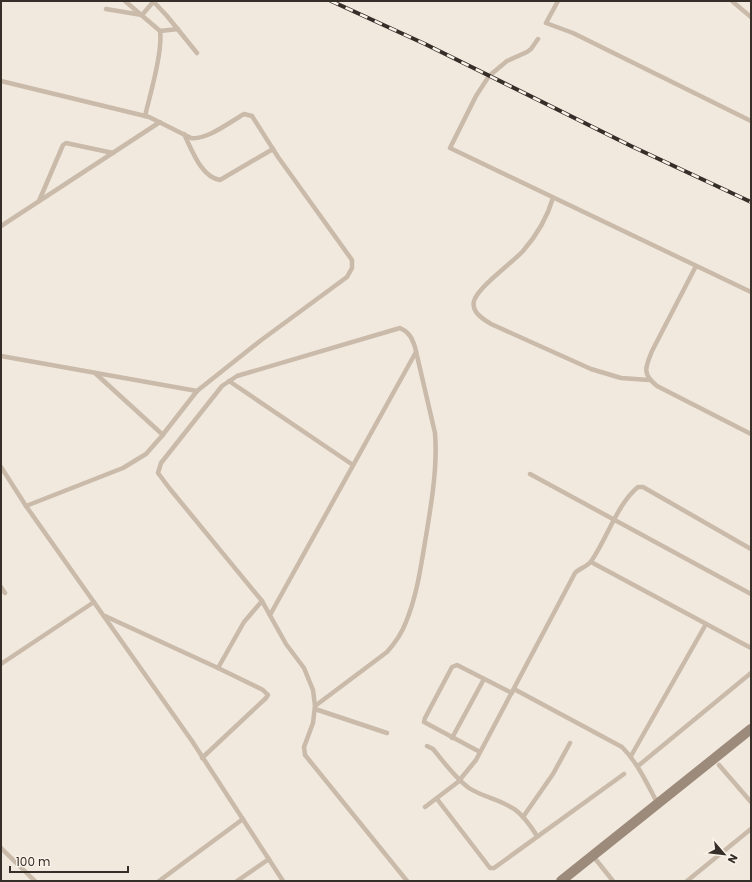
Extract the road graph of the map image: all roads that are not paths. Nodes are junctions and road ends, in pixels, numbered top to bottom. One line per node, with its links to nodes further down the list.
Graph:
1 (125, 1): 6 (lane)
2 (154, 1): 6 (lane); 8 (lane)
3 (558, 1): 14 (lane)
4 (732, 1): 7 (lane)
5 (106, 9): 6 (lane)
6 (142, 15): 9 (lane)
7 (751, 17)
8 (178, 29): 9 (lane); 11 (lane)
9 (160, 31): 13 (lane)
10 (538, 38): 19 (lane)
11 (197, 53)
12 (1, 81): 13 (lane)
13 (146, 116): 15 (lane)
14 (751, 121)
15 (160, 122): 16 (lane); 18 (lane)
16 (184, 134): 17 (lane); 17 (lane)
17 (274, 149): 29 (lane)
18 (113, 153): 20 (lane); 20 (lane)
19 (553, 198): 22 (lane); 27 (lane)
20 (39, 202): 21 (lane)
21 (1, 226)
22 (696, 266): 23 (lane); 27 (lane)
23 (751, 292)
24 (416, 352): 28 (lane); 32 (lane); 53 (lane)
25 (1, 356): 26 (lane)
26 (95, 373): 29 (lane); 31 (lane)
27 (649, 380): 30 (lane)
28 (229, 381): 32 (lane); 42 (lane)
29 (197, 392): 31 (lane)
30 (751, 434)
31 (163, 435): 35 (lane)
32 (353, 466): 44 (lane)
33 (2, 470): 35 (lane)
34 (530, 474): 36 (lane)
35 (26, 506): 43 (lane)
36 (614, 520): 37 (lane); 38 (lane); 41 (lane)
37 (751, 549)
38 (591, 562): 46 (lane); 52 (lane)
39 (1, 587): 40 (lane)
40 (5, 593)
41 (751, 594)
42 (262, 601): 44 (lane); 49 (lane)
43 (94, 602): 45 (lane); 48 (lane)
44 (270, 615): 53 (lane)
45 (104, 616): 49 (lane); 61 (lane)
46 (706, 624): 47 (lane); 60 (lane)
47 (751, 648)
48 (1, 664)
49 (218, 668): 61 (lane)
50 (751, 673): 63 (lane)
51 (484, 679): 52 (lane); 56 (lane); 56 (lane)
52 (513, 691): 59 (lane); 60 (lane)
53 (315, 708): 55 (lane); 81 (lane)
54 (751, 729): 68 (street)
55 (387, 733)
56 (452, 738): 59 (lane)
57 (570, 743): 70 (lane)
58 (427, 746): 65 (lane)
59 (480, 752): 65 (lane)
60 (631, 756): 63 (lane)
61 (202, 758): 71 (lane)
62 (719, 765): 67 (lane)
63 (638, 766): 68 (lane)
64 (624, 774): 73 (lane)
65 (460, 780): 66 (lane); 70 (lane)
66 (437, 799): 69 (lane); 73 (lane)
67 (751, 802)
68 (658, 804): 75 (street)
69 (425, 807)
70 (523, 817): 73 (lane)
71 (243, 819): 76 (lane); 78 (lane)
72 (751, 829): 84 (lane)
73 (537, 836)
74 (1, 848): 77 (lane)
75 (593, 856): 82 (street); 83 (lane)
76 (269, 859): 79 (lane); 80 (lane)
77 (35, 881)
78 (159, 881)
79 (237, 881)
80 (283, 881)
81 (407, 881)
82 (561, 881)
83 (613, 881)
84 (688, 881)

